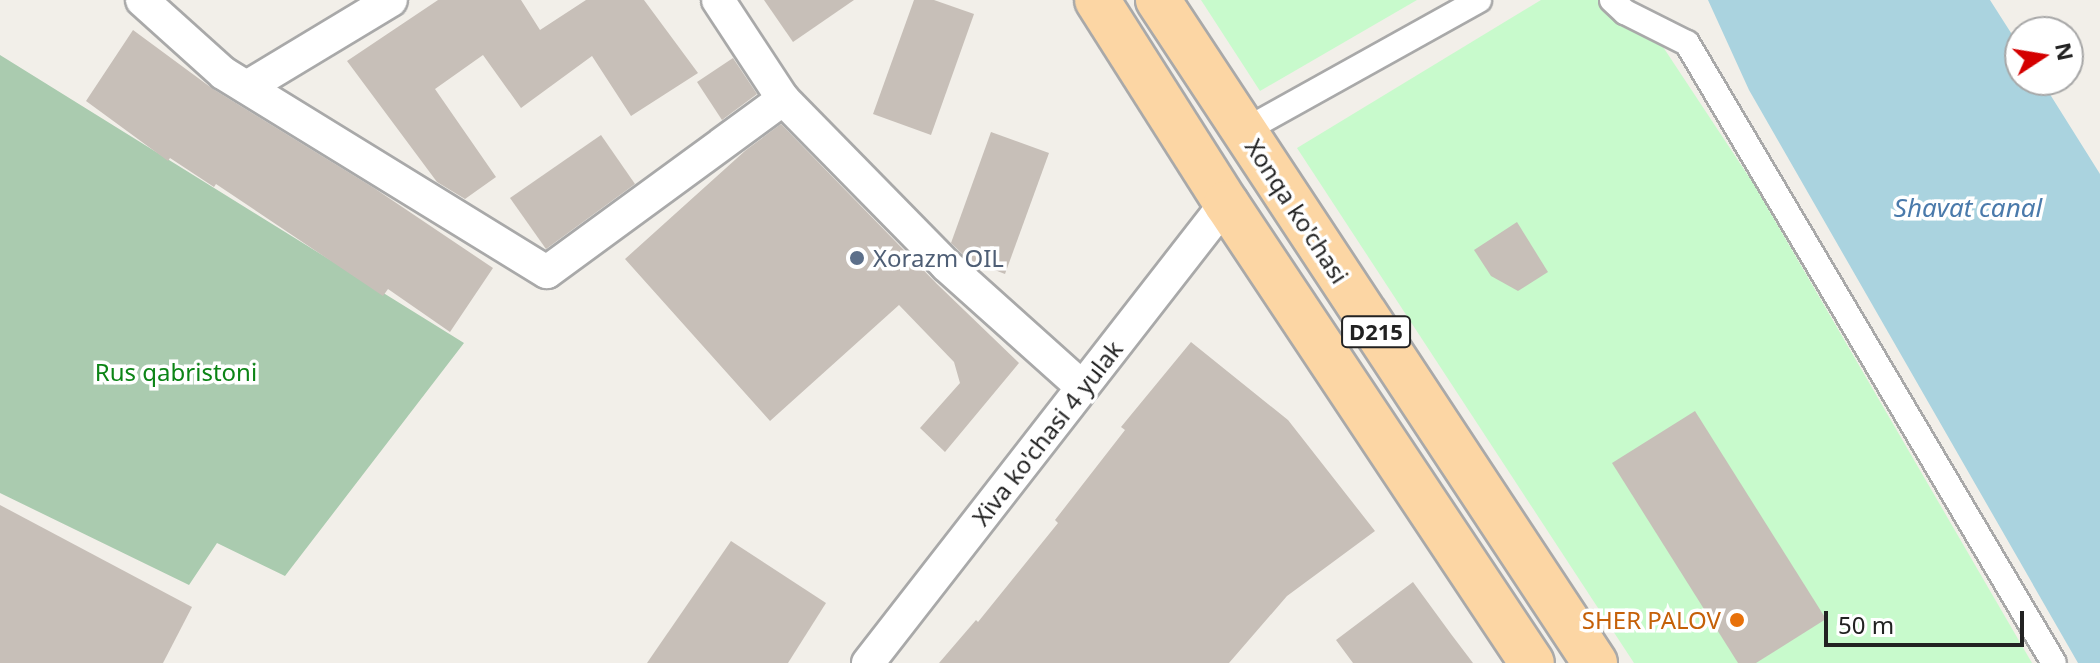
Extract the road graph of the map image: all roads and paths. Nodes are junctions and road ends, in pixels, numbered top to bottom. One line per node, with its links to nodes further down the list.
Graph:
1 (142, 0): 8 (street)
2 (391, 0): 8 (street)
3 (718, 0): 9 (street)
4 (1097, 0): 11 (main road, D215)
5 (1158, 0): 10 (main road, Xonqa ko'chasi / D215)
6 (1479, 0): 10 (street)
7 (1612, 0): 16 (street)
8 (247, 87): 9 (street)
9 (783, 99): 12 (street)
10 (1244, 131): 15 (main road, Xonqa ko'chasi / D215)
11 (1226, 203): 12 (street, Xiva ko'chasi 4 yulak); 14 (main road, D215)
12 (1082, 387): 13 (street, Xiva ko'chasi 4 yulak)
13 (868, 663)
14 (1532, 663)
15 (1595, 663)
16 (2054, 663)

